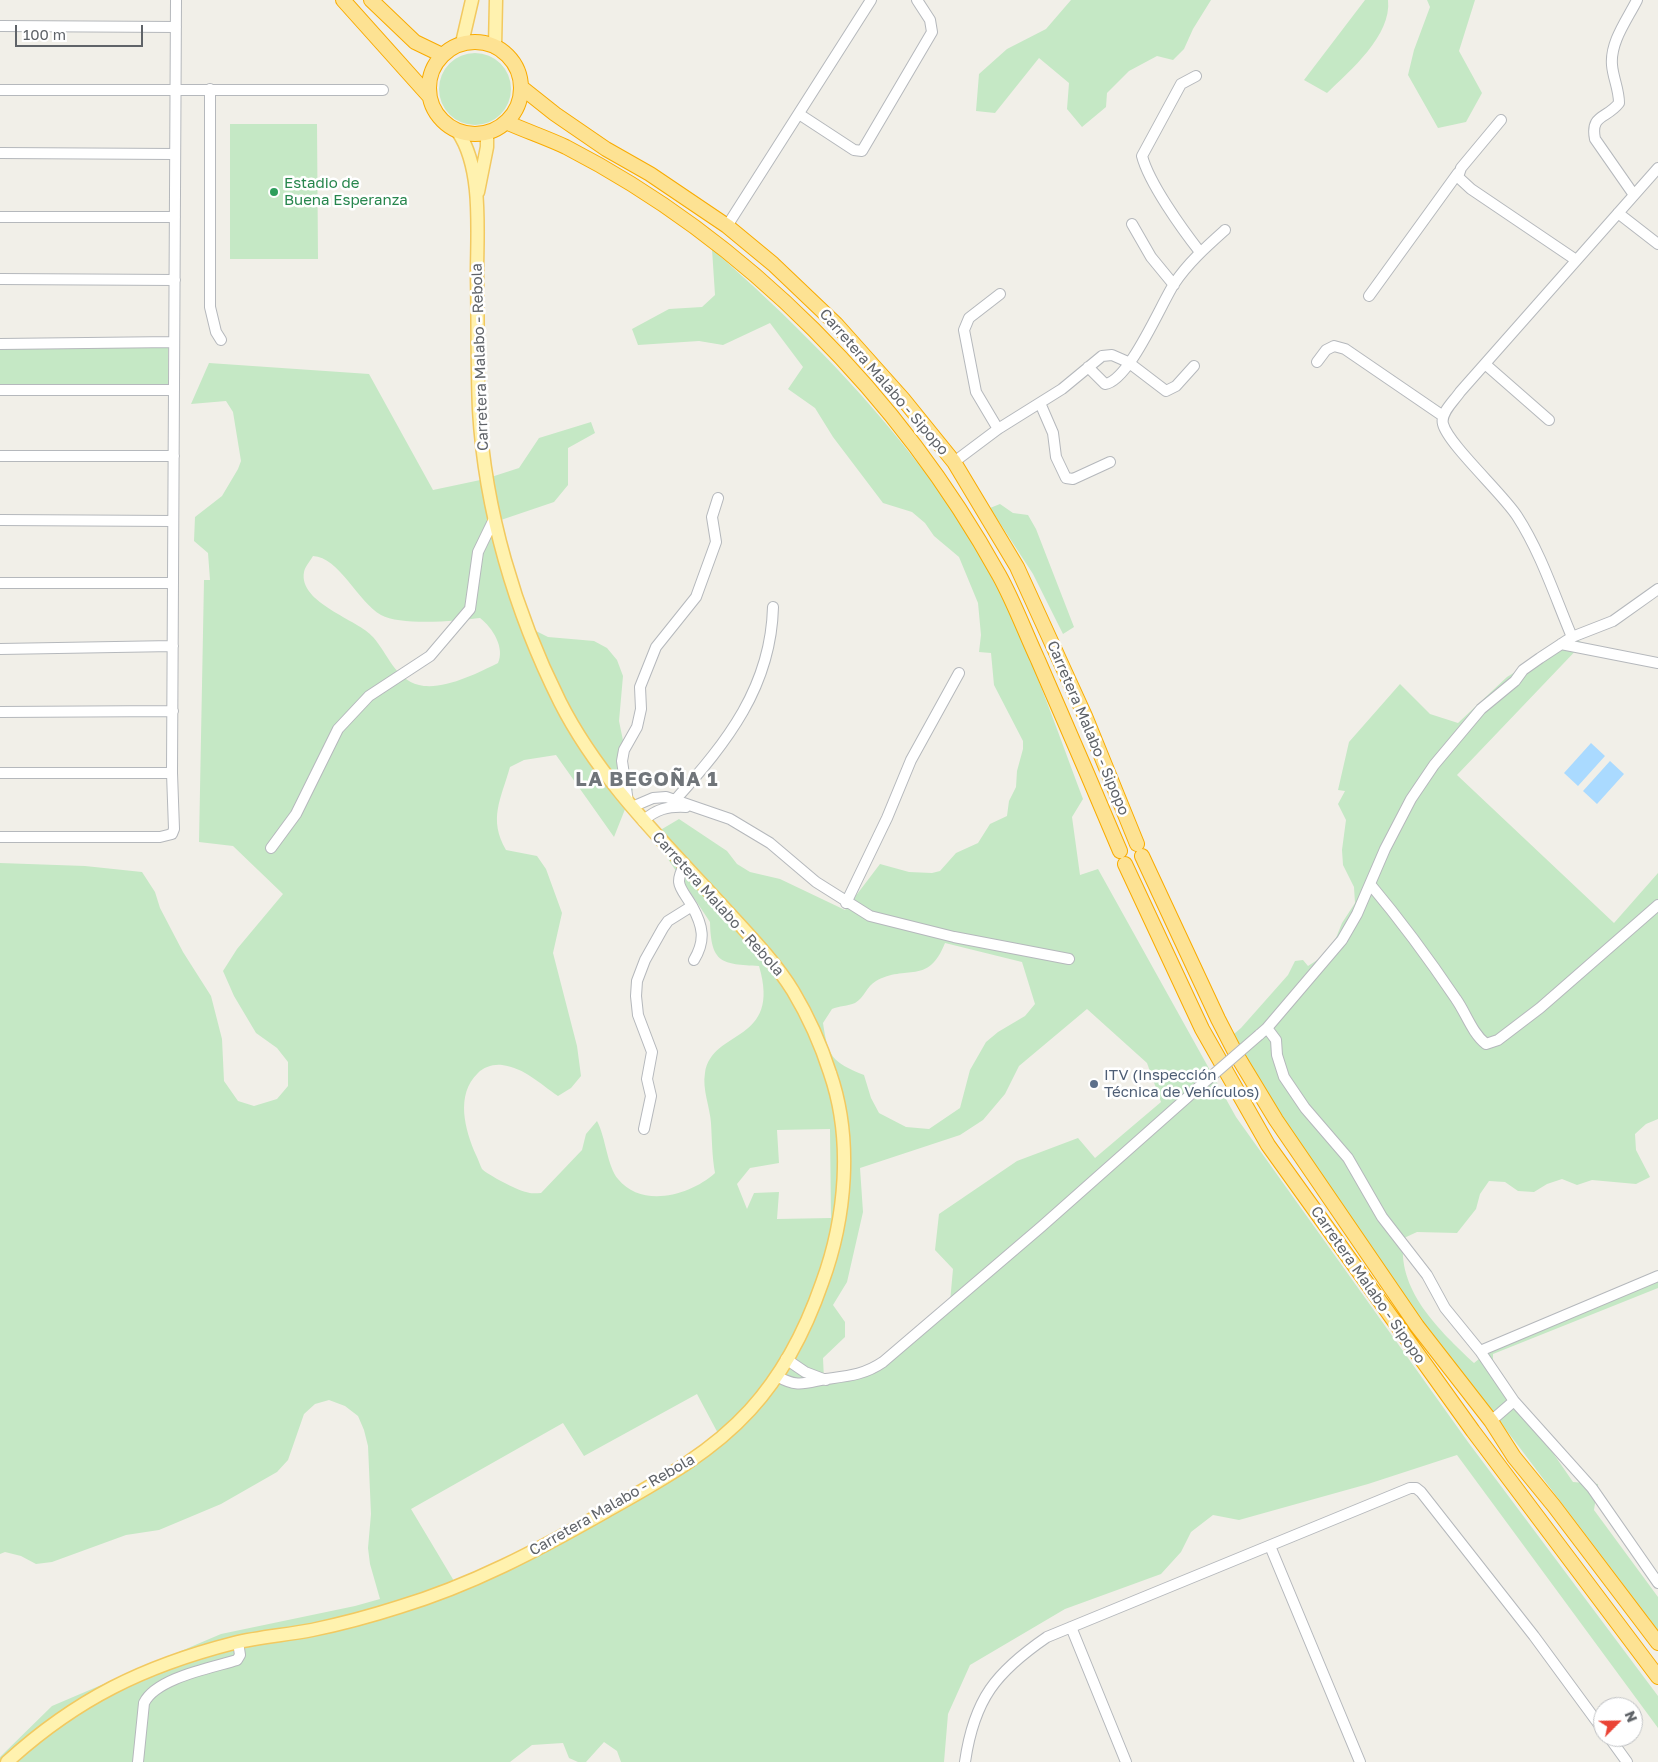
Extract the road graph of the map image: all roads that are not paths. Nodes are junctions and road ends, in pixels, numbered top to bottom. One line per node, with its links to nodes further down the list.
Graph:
1 (176, 0): 10 (street)
2 (342, 0): 20 (highway)
3 (372, 0): 13 (highway)
4 (472, 0): 11 (main road)
5 (496, 0): 12 (main road)
6 (871, 0): 21 (street)
7 (917, 0): 21 (street)
8 (1637, 0): 30 (street)
9 (0, 26): 10 (street)
10 (176, 27): 18 (street)
11 (462, 44): 12 (highway); 13 (highway)
12 (495, 47): 15 (highway)
13 (442, 55): 20 (highway)
14 (1196, 76): 39 (street)
15 (521, 87): 23 (highway); 36 (highway, Carretera Malabo - Sipopo)
16 (210, 89): 18 (street); 19 (street); 46 (street)
17 (0, 90): 18 (street)
18 (175, 90): 27 (street)
19 (383, 90)
20 (429, 96): 24 (highway)
21 (799, 114): 36 (street)
22 (1501, 120): 29 (street)
23 (506, 122): 25 (highway); 109 (highway, Carretera Malabo - Sipopo)
24 (458, 132): 25 (highway); 31 (main road, Carretera Malabo - Rebola)
25 (487, 133): 31 (main road, Carretera Malabo - Rebola)
26 (0, 153): 27 (street)
27 (175, 154): 34 (street)
28 (1658, 168): 30 (street)
29 (1458, 173): 40 (street); 45 (street)
30 (1634, 196): 32 (street)
31 (476, 202): 65 (main road, Carretera Malabo - Rebola)
32 (1618, 213): 38 (street); 40 (street)
33 (0, 216): 34 (street)
34 (175, 217): 42 (street)
35 (1132, 224): 43 (street)
36 (727, 226): 62 (highway, Carretera Malabo - Sipopo)
37 (1225, 230): 39 (street)
38 (1658, 244)
39 (1200, 252): 43 (street)
40 (1576, 260): 51 (street)
41 (0, 279): 42 (street)
42 (174, 280): 47 (street)
43 (1174, 285): 49 (street)
44 (1000, 294): 59 (street)
45 (1369, 296)
46 (221, 340)
47 (174, 342): 48 (street); 55 (street)
48 (0, 344)
49 (1128, 362): 52 (street); 53 (street); 53 (street)
50 (1317, 362): 57 (street)
51 (1485, 364): 57 (street); 58 (street)
52 (1194, 366)
53 (1088, 367): 56 (street)
54 (0, 390): 55 (street)
55 (174, 390): 61 (street)
56 (1040, 402): 59 (street); 63 (street)
57 (1443, 416): 72 (street)
58 (1549, 420)
59 (998, 428): 62 (street)
60 (0, 456): 61 (street)
61 (174, 456): 67 (street)
62 (954, 462): 103 (highway, Carretera Malabo - Sipopo)
63 (1110, 462)
64 (718, 498): 83 (street)
65 (494, 519): 83 (main road, Carretera Malabo - Rebola); 87 (street)
66 (0, 520): 67 (street)
67 (174, 521): 69 (street)
68 (0, 583): 69 (street)
69 (173, 583): 74 (street)
70 (1658, 589): 72 (street)
71 (773, 607): 82 (street)
72 (1572, 637): 73 (street)
73 (1561, 644): 76 (street); 89 (street)
74 (173, 646): 75 (street); 78 (street)
75 (0, 649)
76 (1658, 663)
77 (959, 673): 90 (street)
78 (173, 711): 79 (street); 81 (street)
79 (0, 712)
80 (0, 773): 81 (street)
81 (172, 774): 86 (street)
82 (676, 799): 83 (street); 84 (street)
83 (630, 805): 85 (main road, Carretera Malabo - Rebola)
84 (692, 807): 85 (street); 90 (street)
85 (643, 821): 88 (main road, Carretera Malabo - Rebola)
86 (0, 837)
87 (271, 848)
88 (685, 864): 92 (street); 99 (main road, Carretera Malabo - Rebola)
89 (1370, 884): 91 (street); 95 (street)
90 (846, 903): 93 (street)
91 (1658, 905)
92 (692, 906): 94 (street); 96 (street)
93 (1069, 959)
94 (694, 960)
95 (1263, 1032): 98 (street); 101 (street, bridge)
96 (644, 1129)
97 (1658, 1276): 98 (street)
98 (1480, 1352): 102 (street)
99 (786, 1359): 100 (main road, Carretera Malabo - Rebola); 101 (street)
100 (777, 1376): 101 (street); 107 (main road, Carretera Malabo - Rebola)
101 (826, 1380)
102 (1514, 1401): 103 (street); 105 (street)
103 (1491, 1421): 108 (highway, Carretera Malabo - Sipopo)
104 (1270, 1546): 106 (street); 110 (street); 116 (street)
105 (1658, 1583)
106 (1071, 1627): 114 (street); 115 (street)
107 (238, 1642): 112 (main road, Carretera Malabo - Rebola); 113 (street)
108 (1658, 1643)
109 (1658, 1677)
110 (1593, 1716)
111 (1616, 1747): 117 (street)
112 (7, 1762)
113 (138, 1762)
114 (966, 1762)
115 (1126, 1762)
116 (1360, 1762)
117 (1627, 1762)

